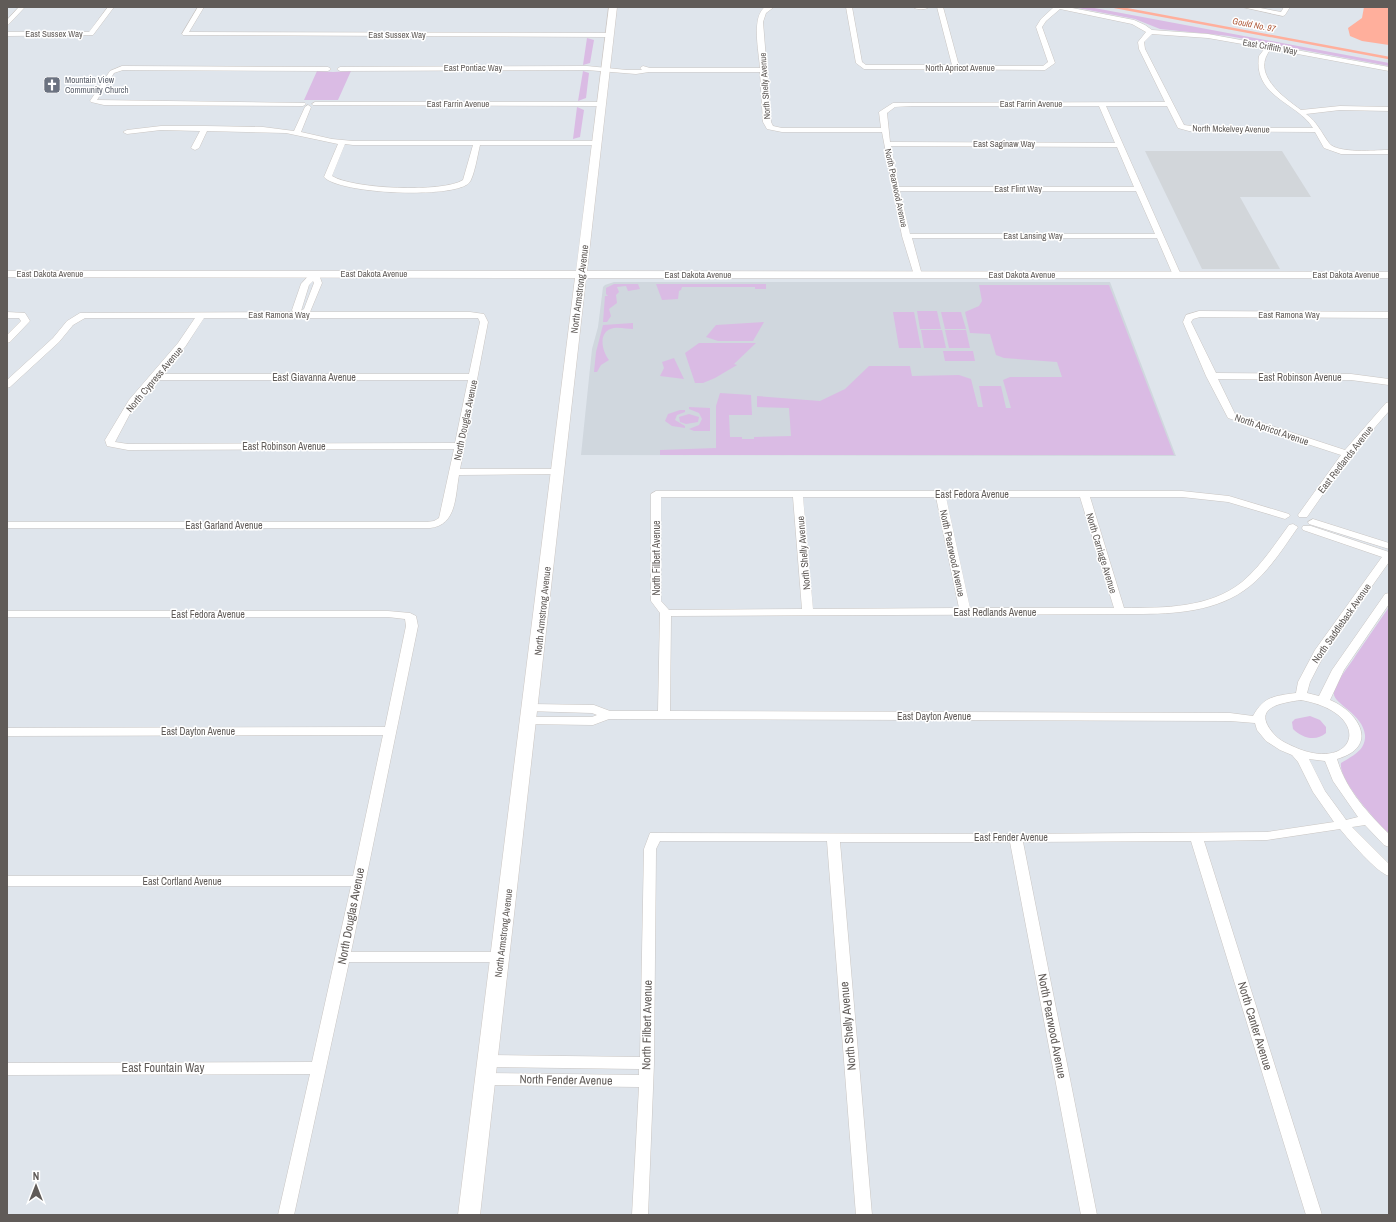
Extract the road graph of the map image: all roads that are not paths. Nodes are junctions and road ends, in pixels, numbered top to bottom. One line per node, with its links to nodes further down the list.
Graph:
1 (22, 7): 13 (street)
2 (111, 7): 15 (street, East Sussex Way)
3 (201, 7): 16 (street, East Sussex Way)
4 (613, 7): 16 (street, North Armstrong Avenue)
5 (771, 7): 21 (street, North Shelly Avenue)
6 (849, 7): 18 (street, North Apricot Avenue)
7 (916, 7): 8 (street)
8 (926, 7)
9 (940, 7): 18 (street)
10 (1058, 7): 14 (street); 18 (street, North Apricot Avenue)
11 (1245, 7): 12 (street)
12 (1287, 7)
13 (7, 24)
14 (1150, 32): 17 (street, East Criffith Way); 24 (street, North Mckelvey Avenue)
15 (7, 34)
16 (610, 35): 19 (street, North Armstrong Avenue)
17 (1270, 47): 20 (street, East Criffith Way); 28 (street)
18 (956, 68)
19 (605, 69): 21 (street, East Pontiac Way); 22 (street, North Armstrong Avenue); 25 (street, East Pontiac Way)
20 (1389, 69)
21 (764, 70): 30 (street, North Shelly Avenue)
22 (601, 104): 25 (street, East Farrin Avenue); 36 (street, North Armstrong Avenue)
23 (1102, 104): 24 (street, East Farrin Avenue); 26 (street, East Farrin Avenue); 38 (street)
24 (1170, 104): 31 (street, North Mckelvey Avenue)
25 (305, 105): 33 (street)
26 (893, 106): 30 (street, North Pearwood Avenue)
27 (1389, 109): 28 (street)
28 (1302, 112): 31 (street)
29 (205, 128): 32 (street); 33 (street); 39 (street)
30 (884, 130): 37 (street, North Pearwood Avenue)
31 (1317, 130): 40 (street)
32 (127, 132)
33 (297, 133): 34 (street)
34 (342, 142): 35 (street); 35 (street)
35 (477, 143): 36 (street)
36 (596, 143): 47 (street, North Armstrong Avenue)
37 (887, 144): 38 (street, East Saginaw Way); 41 (street, North Pearwood Avenue)
38 (1120, 145): 42 (street)
39 (194, 148)
40 (1389, 152)
41 (897, 189): 42 (street, East Flint Way); 43 (street, North Pearwood Avenue)
42 (1139, 189): 44 (street)
43 (906, 236): 44 (street, East Lansing Way); 48 (street, North Pearwood Avenue)
44 (1159, 236): 49 (street)
45 (7, 274): 46 (street, East Dakota Avenue)
46 (315, 274): 47 (street, East Dakota Avenue); 53 (street)
47 (581, 274): 48 (street, East Dakota Avenue); 68 (street, North Armstrong Avenue)
48 (918, 275): 49 (street, East Dakota Avenue)
49 (1177, 275): 50 (street, East Dakota Avenue)
50 (1389, 275)
51 (7, 315): 57 (street)
52 (201, 315): 53 (street, East Ramona Way); 58 (street, North Cypress Avenue); 62 (street, East Ramona Way)
53 (300, 315): 55 (street, East Ramona Way)
54 (1389, 315): 56 (street, East Ramona Way)
55 (481, 316): 60 (street, North Douglas Avenue)
56 (1189, 317): 59 (street, North Apricot Avenue)
57 (7, 340)
58 (154, 376): 60 (street, East Giavanna Avenue); 64 (street, North Cypress Avenue)
59 (1211, 376): 61 (street, East Robinson Avenue); 66 (street, North Apricot Avenue)
60 (474, 377): 65 (street, North Douglas Avenue)
61 (1389, 382)
62 (7, 385)
63 (1389, 405): 66 (street, East Redlands Avenue)
64 (110, 444): 65 (street, East Robinson Avenue)
65 (459, 446): 67 (street, North Douglas Avenue)
66 (1347, 454): 73 (street, East Redlands Avenue)
67 (455, 468): 68 (street); 75 (street, North Douglas Avenue)
68 (558, 468): 89 (street, North Armstrong Avenue)
69 (656, 494): 70 (street, East Fedora Avenue); 83 (street, North Filbert Avenue)
70 (798, 494): 71 (street, East Fedora Avenue); 84 (street, North Shelly Avenue)
71 (940, 494): 72 (street, East Fedora Avenue); 82 (street, North Pearwood Avenue)
72 (1084, 494): 74 (street, East Fedora Avenue); 81 (street, North Carriage Avenue)
73 (1303, 515): 74 (street); 77 (street)
74 (1285, 516): 78 (street)
75 (440, 523): 76 (street, East Garland Avenue)
76 (7, 525)
77 (1310, 525): 78 (street); 79 (street)
78 (1293, 527): 81 (street, East Redlands Avenue)
79 (1389, 552): 87 (street, North Saddleback Avenue)
80 (1389, 596): 88 (street)
81 (1120, 611): 82 (street, East Redlands Avenue)
82 (965, 612): 84 (street, East Redlands Avenue)
83 (666, 613): 84 (street, East Redlands Avenue); 90 (street)
84 (808, 613)
85 (7, 614): 86 (street, East Fedora Avenue)
86 (410, 616): 92 (street, North Douglas Avenue)
87 (1301, 696): 88 (street); 91 (street)
88 (1323, 701): 95 (street)
89 (530, 715): 90 (street, East Dayton Avenue); 107 (street, North Armstrong Avenue)
90 (664, 715): 91 (street, East Dayton Avenue)
91 (1259, 720): 94 (street)
92 (390, 731): 93 (street, East Dayton Avenue); 105 (street, North Douglas Avenue)
93 (7, 732)
94 (1298, 755): 95 (street); 97 (street)
95 (1330, 757): 96 (street)
96 (1366, 820): 97 (street, East Fender Avenue); 102 (street)
97 (1341, 824): 99 (street, East Fender Avenue); 103 (street)
98 (655, 836): 100 (street, East Fender Avenue); 109 (street, North Filbert Avenue)
99 (1196, 836): 101 (street, East Fender Avenue); 119 (street, North Canter Avenue)
100 (833, 837): 101 (street, East Fender Avenue); 117 (street, North Shelly Avenue)
101 (1016, 838): 118 (street, North Pearwood Avenue)
102 (1389, 842)
103 (1389, 871)
104 (7, 881): 105 (street, East Cortland Avenue)
105 (358, 881): 106 (street, North Douglas Avenue)
106 (343, 957): 107 (street); 111 (street, North Douglas Avenue)
107 (500, 957): 108 (street, North Armstrong Avenue)
108 (487, 1061): 109 (street, North Fender Avenue); 112 (street, North Armstrong Avenue)
109 (647, 1063): 113 (street, North Filbert Avenue)
110 (7, 1068): 111 (street, East Fountain Way)
111 (319, 1068): 114 (street, North Douglas Avenue)
112 (485, 1079): 113 (street, North Fender Avenue); 115 (street, North Armstrong Avenue)
113 (646, 1081): 116 (street, North Filbert Avenue)
114 (286, 1215)
115 (469, 1215)
116 (640, 1215)
117 (864, 1215)
118 (1089, 1215)
119 (1314, 1215)

